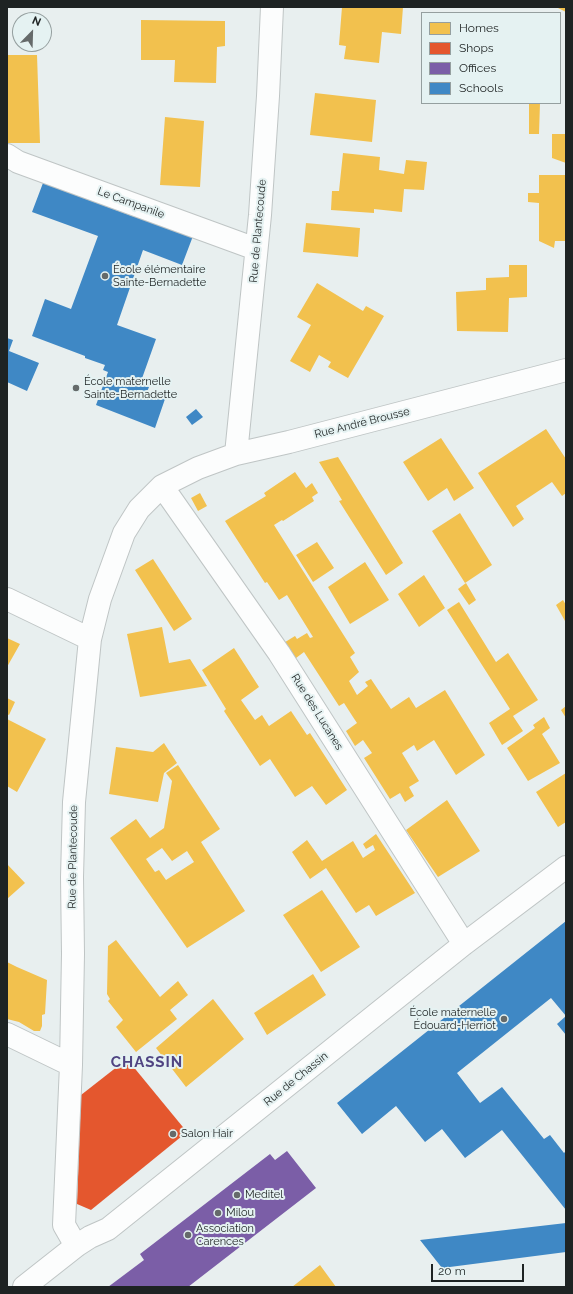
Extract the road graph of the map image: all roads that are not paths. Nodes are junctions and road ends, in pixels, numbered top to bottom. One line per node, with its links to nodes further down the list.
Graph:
1 (272, 7): 3 (street, Rue de Plantecoude)
2 (7, 155): 3 (street, Le Campanile)
3 (256, 249): 5 (street, Rue de Plantecoude)
4 (566, 370): 5 (street, Rue André Brousse)
5 (236, 454): 6 (street, Rue André Brousse)
6 (162, 486): 8 (street, Rue de Plantecoude); 10 (street, Rue des Lucanes)
7 (7, 599): 8 (street)
8 (90, 639): 12 (street, Rue de Plantecoude)
9 (566, 867): 10 (street, Rue de Chassin)
10 (464, 944): 13 (street, Rue de Chassin)
11 (7, 1034): 12 (street)
12 (71, 1065): 13 (street, Rue de Plantecoude)
13 (76, 1246): 14 (street, Rue de Chassin)
14 (24, 1287)

